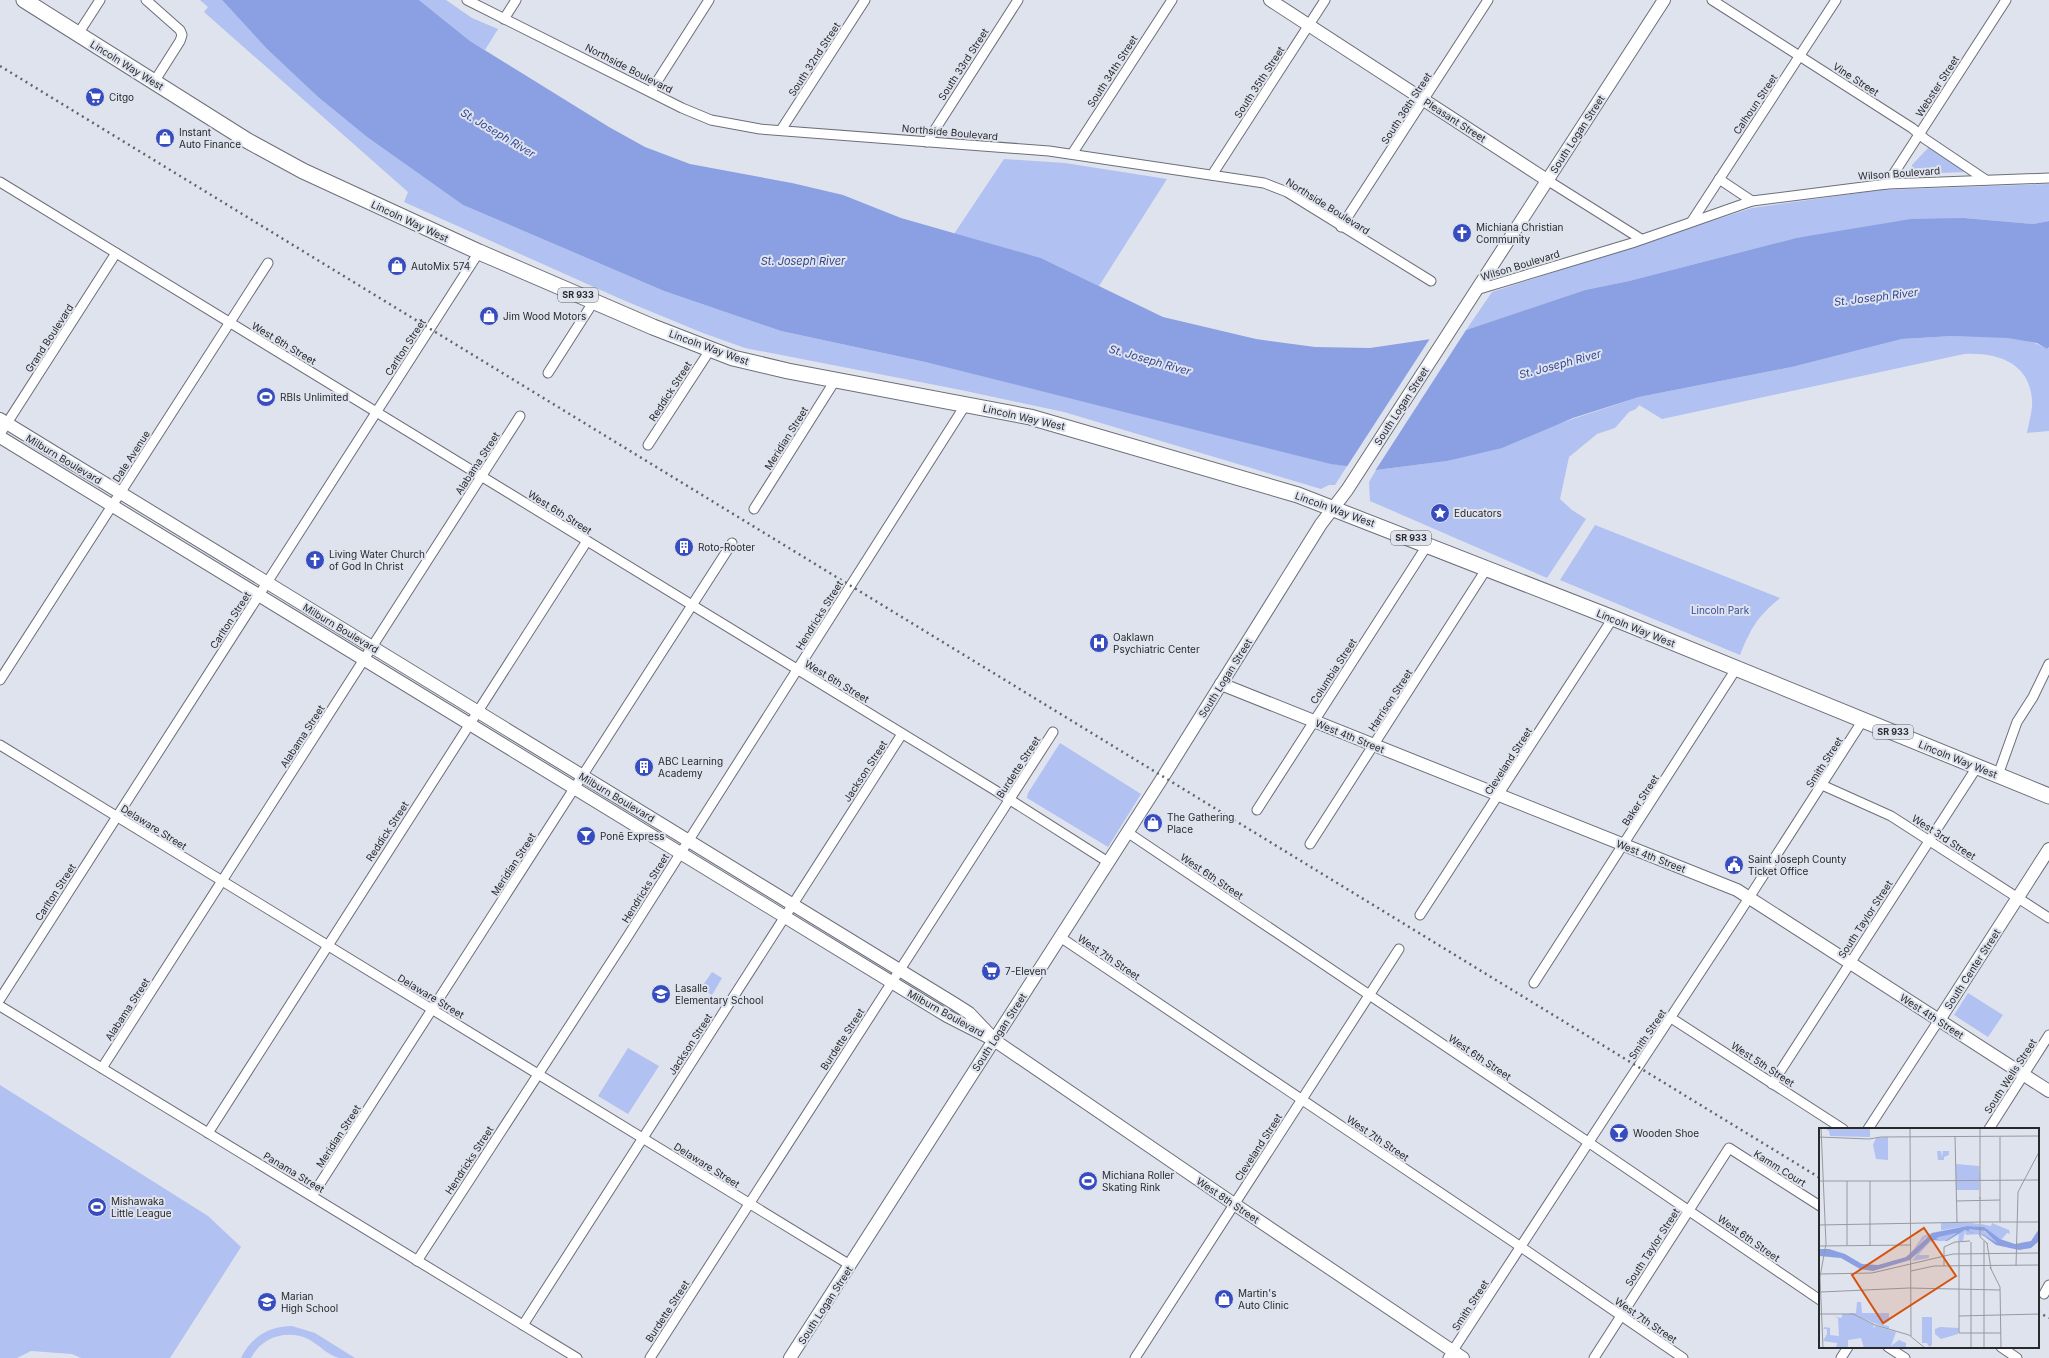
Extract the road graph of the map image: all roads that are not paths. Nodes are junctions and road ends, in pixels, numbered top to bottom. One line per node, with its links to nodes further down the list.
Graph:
1 (24, 0): 19 (main road, Lincoln Way West / SR 933)
2 (100, 0): 19 (street)
3 (146, 0): 21 (street)
4 (467, 0): 17 (street, Northside Boulevard)
5 (516, 0): 17 (street)
6 (710, 0): 22 (street)
7 (865, 0): 24 (street, South 32nd Street)
8 (1018, 0): 26 (street, South 33rd Street)
9 (1172, 0): 27 (street, South 34th Street)
10 (1270, 0): 18 (street, Pleasant Street)
11 (1325, 0): 18 (street, South 35th Street)
12 (1488, 0): 23 (street, South 36th Street)
13 (1664, 0): 31 (street, South Logan Street)
14 (1712, 0): 20 (street, Vine Street)
15 (1836, 0): 20 (street, Calhoun Street)
16 (2006, 0): 25 (street, Webster Street)
17 (504, 19): 22 (street, Northside Boulevard)
18 (1309, 25): 23 (street, Pleasant Street); 28 (street, South 35th Street)
19 (78, 34): 21 (main road, Lincoln Way West / SR 933)
20 (1800, 57): 25 (street, Vine Street); 30 (street, Calhoun Street)
21 (154, 82): 39 (main road, Lincoln Way West / SR 933)
22 (651, 91): 24 (street, Northside Boulevard)
23 (1423, 100): 31 (street, Pleasant Street); 37 (street, South 36th Street)
24 (781, 130): 26 (street, Northside Boulevard)
25 (1919, 134): 32 (street, Vine Street); 34 (street, Webster Street)
26 (927, 142): 27 (street, Northside Boulevard)
27 (1072, 154): 28 (street, Northside Boulevard)
28 (1212, 175): 37 (street, Northside Boulevard)
29 (2049, 178): 32 (street, Wilson Boulevard)
30 (1718, 179): 35 (street); 36 (street, Calhoun Street)
31 (1547, 180): 38 (street, Pleasant Street); 43 (street, South Logan Street)
32 (1986, 180): 34 (street, Wilson Boulevard)
33 (1, 184): 40 (street, West 6th Street)
34 (1887, 184): 35 (street, Wilson Boulevard)
35 (1752, 201): 36 (street, Wilson Boulevard)
36 (1692, 221): 38 (street, Wilson Boulevard)
37 (1341, 227): 42 (street, Northside Boulevard)
38 (1641, 239): 43 (street, Wilson Boulevard)
39 (479, 252): 44 (main road, Lincoln Way West / SR 933); 50 (street, Carlton Street)
40 (116, 253): 45 (street, West 6th Street); 52 (street, Grand Boulevard)
41 (268, 263): 45 (street, Dale Avenue)
42 (1431, 281)
43 (1476, 290): 59 (street, South Logan Street)
44 (594, 301): 46 (main road, Lincoln Way West / SR 933); 47 (street)
45 (230, 322): 50 (street, West 6th Street); 57 (street, Dale Avenue)
46 (710, 350): 48 (main road, Lincoln Way West / SR 933); 55 (street, Reddick Street)
47 (548, 373)
48 (836, 379): 49 (main road, Lincoln Way West / SR 933); 60 (street, Meridian Street)
49 (966, 404): 59 (main road, Lincoln Way West / SR 933); 73 (street, Hendricks Street)
50 (376, 412): 56 (street, West 6th Street); 65 (street, Carlton Street)
51 (520, 416): 56 (street, Alabama Street)
52 (4, 422): 53 (street, Grand Boulevard); 57 (street, Milburn Boulevard)
53 (0, 434)
54 (0, 437): 58 (street, Milburn Boulevard)
55 (648, 445)
56 (482, 476): 61 (street, West 6th Street); 69 (street, Alabama Street)
57 (120, 493): 58 (street, Dale Avenue); 65 (street, Milburn Boulevard)
58 (112, 506): 66 (street, Milburn Boulevard); 74 (street, Dale Avenue)
59 (1335, 508): 63 (main road, Lincoln Way West / SR 933); 75 (street, South Logan Street)
60 (754, 509)
61 (587, 541): 67 (street, West 6th Street); 76 (street, Reddick Street)
62 (732, 543): 67 (street, Meridian Street)
63 (1428, 544): 64 (main road, Lincoln Way West / SR 933); 78 (street, Columbia Street)
64 (1487, 568): 68 (main road, Lincoln Way West / SR 933); 83 (street, Harrison Street)
65 (267, 583): 66 (street, Carlton Street); 69 (street, Milburn Boulevard)
66 (259, 596): 70 (street, Milburn Boulevard); 93 (street, Carlton Street)
67 (691, 605): 73 (street, West 6th Street); 86 (street, Meridian Street)
68 (1613, 618): 72 (main road, Lincoln Way West / SR 933); 89 (street, Cleveland Street)
69 (372, 647): 70 (street, Alabama Street); 76 (street, Milburn Boulevard)
70 (364, 660): 79 (street, Milburn Boulevard); 102 (street, Alabama Street)
71 (2049, 664): 85 (street)
72 (1736, 669): 77 (main road, Lincoln Way West / SR 933); 98 (street, Baker Street)
73 (797, 670): 81 (street, West 6th Street); 95 (street, Hendricks Street)
74 (0, 680)
75 (1221, 684): 78 (street, West 4th Street); 94 (street, South Logan Street)
76 (477, 711): 79 (street, Reddick Street); 86 (street, Milburn Boulevard)
77 (1863, 720): 84 (main road, Lincoln Way West / SR 933); 87 (street, Smith Street)
78 (1314, 721): 83 (street, West 4th Street); 92 (street, Columbia Street)
79 (469, 724): 88 (street, Milburn Boulevard); 110 (street, Reddick Street)
80 (1053, 732): 91 (street, Burdette Street)
81 (902, 734): 91 (street, West 6th Street); 105 (street, Jackson Street)
82 (0, 745): 93 (street, Delaware Street)
83 (1374, 745): 89 (street, West 4th Street); 97 (street, Harrison Street)
84 (1977, 766): 85 (main road, Lincoln Way West / SR 933); 96 (street, South Taylor Street)
85 (1998, 775): 90 (main road, Lincoln Way West / SR 933)
86 (583, 776): 88 (street, Meridian Street); 95 (street, Milburn Boulevard)
87 (1822, 785): 96 (street, West 3rd Street); 103 (street, Smith Street)
88 (574, 789): 100 (street, Milburn Boulevard); 119 (street, Meridian Street)
89 (1499, 796): 98 (street, West 4th Street); 106 (street, Cleveland Street)
90 (2049, 796)
91 (1010, 800): 101 (street, West 6th Street); 113 (street, Burdette Street)
92 (1258, 810)
93 (116, 817): 102 (street, Delaware Street); 117 (street, Carlton Street)
94 (1128, 832): 101 (street, South Logan Street); 116 (street, West 6th Street)
95 (688, 840): 100 (street, Hendricks Street); 105 (street, Milburn Boulevard)
96 (1929, 840): 104 (street, West 3rd Street); 112 (street, South Taylor Street)
97 (1310, 844)
98 (1623, 846): 103 (street, West 4th Street); 115 (street, Baker Street)
99 (2049, 850): 104 (street, South Center Street)
100 (680, 853): 107 (street, Milburn Boulevard); 125 (street, Hendricks Street)
101 (1108, 862): 109 (street, South Logan Street)
102 (222, 881): 110 (street, Delaware Street); 124 (street, Alabama Street)
103 (1749, 898): 112 (street, West 4th Street); 120 (street, Smith Street)
104 (2018, 898): 108 (street, West 3rd Street); 121 (street, South Center Street)
105 (793, 904): 107 (street, Jackson Street); 113 (street, Milburn Boulevard)
106 (1420, 916)
107 (784, 917): 114 (street, Milburn Boulevard); 134 (street, Jackson Street)
108 (2049, 918)
109 (1060, 937): 123 (street, South Logan Street); 129 (street, West 7th Street)
110 (327, 946): 119 (street, Delaware Street); 133 (street, Reddick Street)
111 (1399, 949): 116 (street, Cleveland Street)
112 (1850, 963): 121 (street, West 4th Street); 127 (street, South Taylor Street)
113 (900, 970): 114 (street, Burdette Street); 123 (street, Milburn Boulevard)
114 (892, 983): 123 (street, Milburn Boulevard); 138 (street, Burdette Street)
115 (1534, 983)
116 (1369, 995): 129 (street, Cleveland Street); 135 (street, West 6th Street)
117 (0, 999)
118 (0, 1006): 124 (street, Panama Street)
119 (432, 1010): 125 (street, Delaware Street); 137 (street, Meridian Street)
120 (1671, 1018): 127 (street, West 5th Street); 135 (street, Smith Street)
121 (1939, 1020): 126 (street, West 4th Street); 131 (street, South Center Street)
122 (2049, 1035): 126 (street, South Wells Street)
123 (994, 1040): 139 (street, West 8th Street); 144 (street, South Logan Street)
124 (102, 1068): 133 (street, Panama Street)
125 (537, 1074): 134 (street, Delaware Street); 143 (street, Hendricks Street)
126 (2024, 1075): 128 (street, West 4th Street); 132 (street, South Wells Street)
127 (1772, 1084): 130 (street, West 5th Street)
128 (2049, 1092)
129 (1301, 1100): 139 (street, Cleveland Street); 142 (street, West 7th Street)
130 (1841, 1128)
131 (1869, 1128)
132 (1990, 1128)
133 (208, 1133): 137 (street, Panama Street)
134 (642, 1138): 138 (street, Delaware Street); 149 (street, Jackson Street)
135 (1588, 1142): 141 (street, West 6th Street); 142 (street, Smith Street)
136 (1729, 1148): 140 (street, Kamm Court); 141 (street, South Taylor Street)
137 (312, 1196): 143 (street, Panama Street)
138 (749, 1204): 144 (street, Delaware Street); 156 (street, Burdette Street)
139 (1234, 1204): 153 (street, West 8th Street); 157 (street, Cleveland Street)
140 (1819, 1205)
141 (1689, 1210): 147 (street, West 6th Street); 148 (street, South Taylor Street)
142 (1521, 1247): 148 (street, West 7th Street); 153 (street, Smith Street)
143 (417, 1260): 149 (street, Panama Street)
144 (850, 1265): 154 (street, South Logan Street)
145 (2049, 1285): 146 (street)
146 (2044, 1294)
147 (1819, 1299)
148 (1621, 1316): 159 (street, South Taylor Street); 160 (street, West 7th Street)
149 (523, 1325): 155 (street, Panama Street)
150 (1847, 1348): 161 (street)
151 (1890, 1348): 162 (street)
152 (2002, 1348): 163 (street)
153 (1450, 1354): 158 (street, West 8th Street)
154 (793, 1357)
155 (577, 1358)
156 (650, 1358)
157 (1135, 1358)
158 (1463, 1358)
159 (1594, 1358)
160 (1683, 1358)
161 (1841, 1358)
162 (1905, 1358)
163 (2017, 1358)

